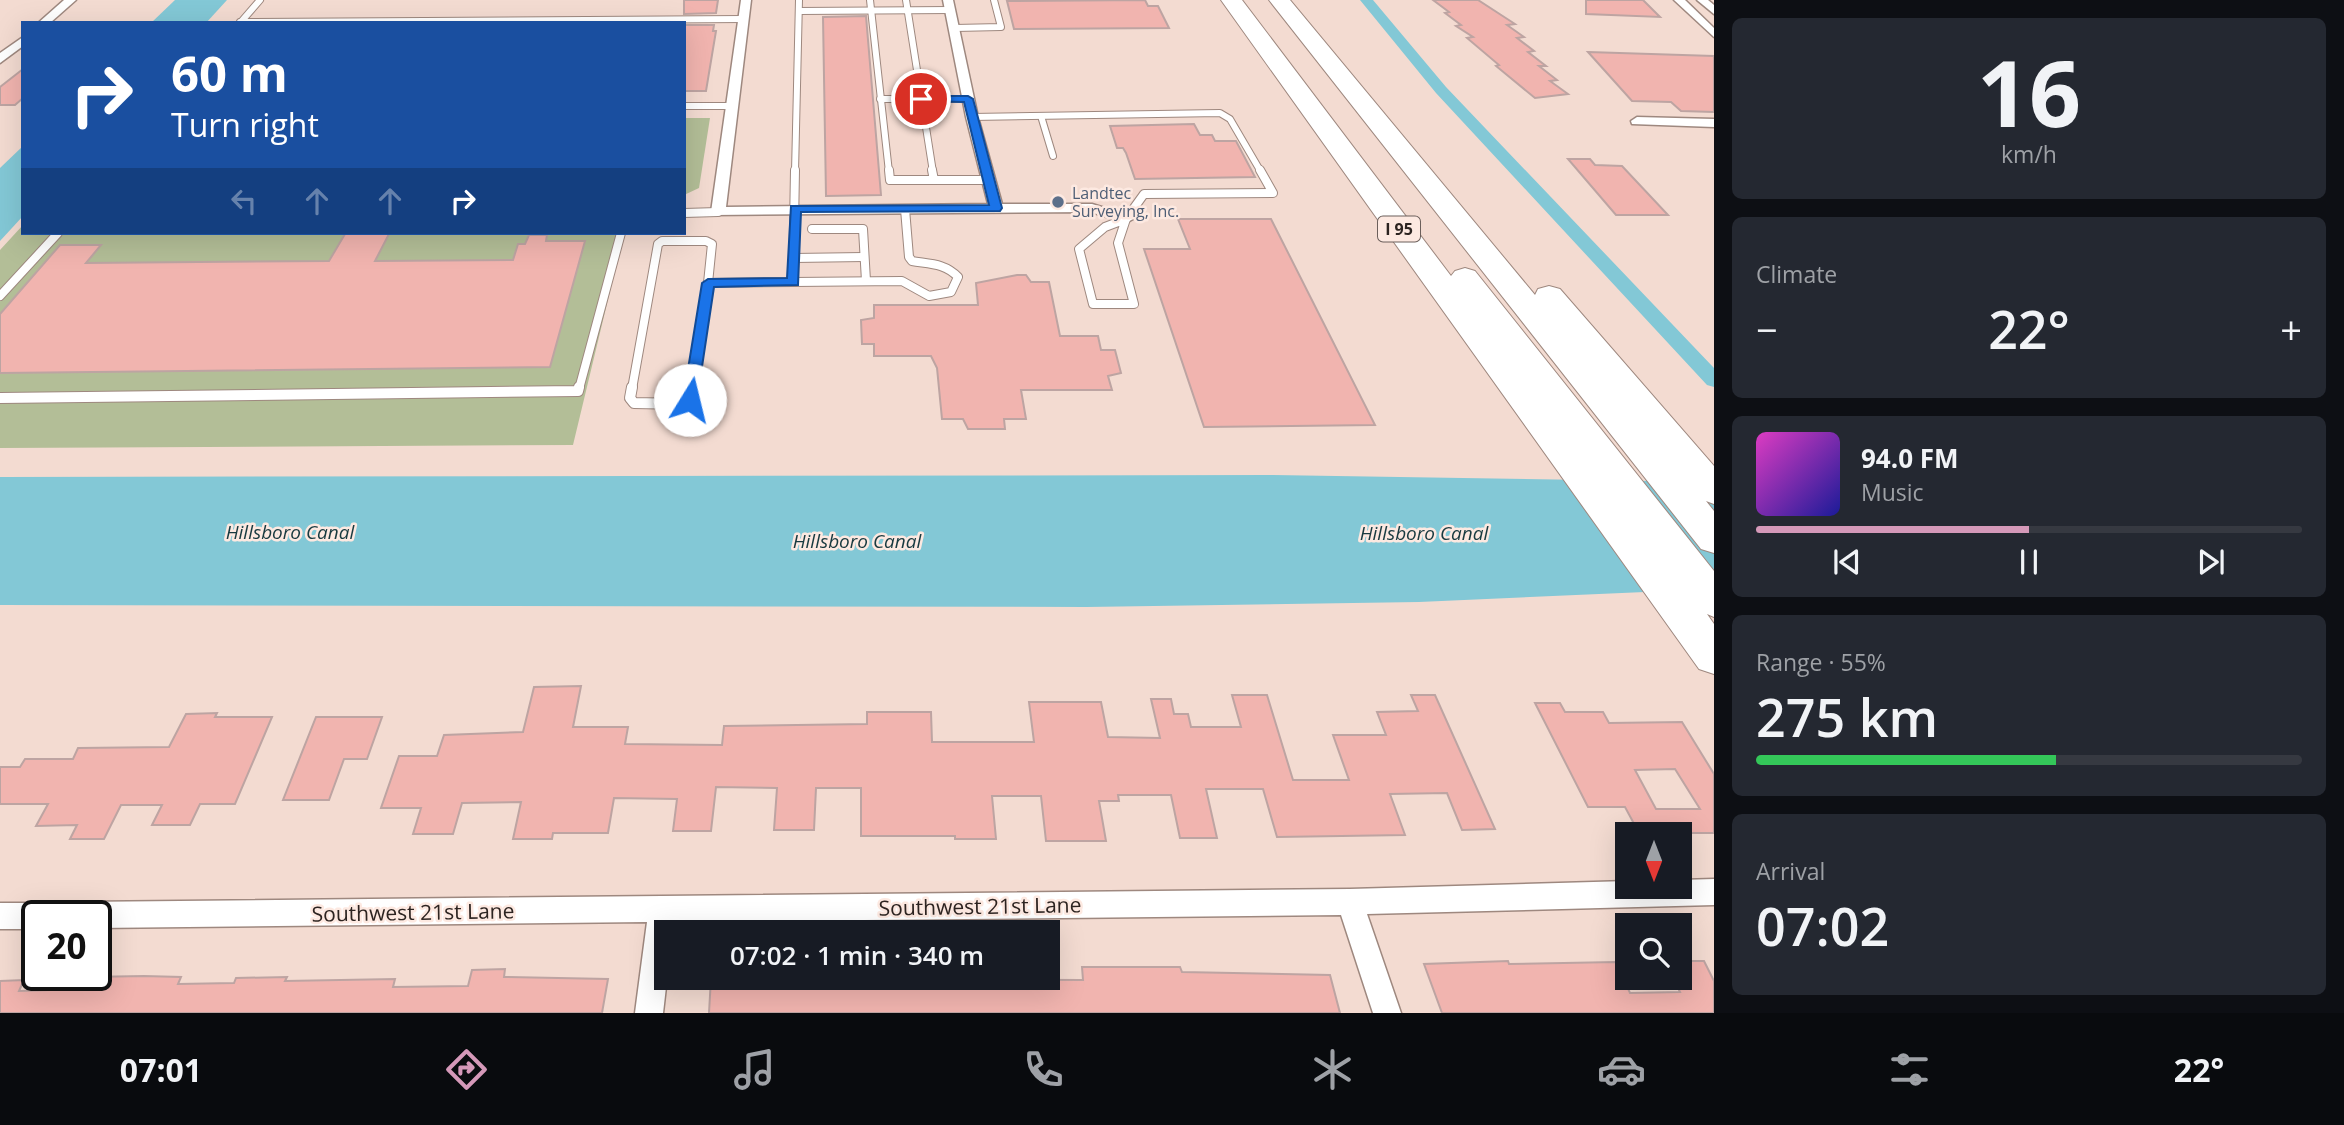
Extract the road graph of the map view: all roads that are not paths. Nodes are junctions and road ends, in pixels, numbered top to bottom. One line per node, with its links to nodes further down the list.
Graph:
1 (71, 0): 20 (street)
2 (260, 0): 21 (lane)
3 (746, 0): 19 (street)
4 (799, 0): 16 (lane)
5 (870, 0): 14 (lane)
6 (906, 0): 15 (lane)
7 (994, 0): 23 (lane)
8 (1231, 0): 55 (highway, I 95)
9 (1253, 0): 55 (highway)
10 (1279, 0): 57 (highway)
11 (1679, 0): 24 (street)
12 (1702, 0): 17 (street)
13 (949, 5): 15 (lane); 23 (street)
14 (871, 10): 15 (lane); 16 (lane); 27 (lane)
15 (907, 10): 28 (lane)
16 (799, 11): 40 (lane)
17 (1714, 11)
18 (1310, 13): 56 (highway)
19 (744, 19): 22 (lane); 31 (street)
20 (45, 21)
21 (241, 21)
22 (408, 21)
23 (955, 28): 29 (street)
24 (1714, 34)
25 (21, 42): 26 (street)
26 (0, 59)
27 (880, 99): 28 (lane); 37 (lane)
28 (921, 99): 29 (lane); 37 (lane)
29 (968, 99): 33 (street)
30 (686, 106): 31 (lane)
31 (734, 106): 42 (street)
32 (1041, 116): 33 (lane); 36 (lane); 44 (lane)
33 (972, 117): 38 (street)
34 (1637, 121): 35 (street)
35 (1714, 124)
36 (1053, 156)
37 (934, 180): 38 (lane)
38 (989, 180): 39 (street)
39 (996, 208): 41 (street); 44 (street)
40 (795, 209): 41 (street); 42 (street); 49 (lane)
41 (905, 209): 50 (lane)
42 (718, 212): 43 (lane)
43 (686, 213)
44 (1126, 219): 44 (lane)
45 (812, 229): 48 (lane)
46 (56, 235): 53 (lane)
47 (620, 235): 54 (lane)
48 (864, 257): 49 (lane); 50 (lane)
49 (794, 258): 51 (lane)
50 (866, 281): 51 (lane)
51 (793, 282): 52 (lane)
52 (708, 283): 52 (lane)
53 (0, 296)
54 (0, 398)
55 (1584, 457): 58 (highway, I 95)
56 (1714, 490)
57 (1714, 538)
58 (1706, 627)
59 (1714, 892): 60 (street, Southwest 21st Lane)
60 (1350, 902): 61 (street, Southwest 21st Lane); 66 (street)
61 (662, 909): 62 (street, Southwest 21st Lane); 65 (street)
62 (112, 915)
63 (0, 916): 64 (street)
64 (21, 916)
65 (649, 1013)
66 (1387, 1013)

